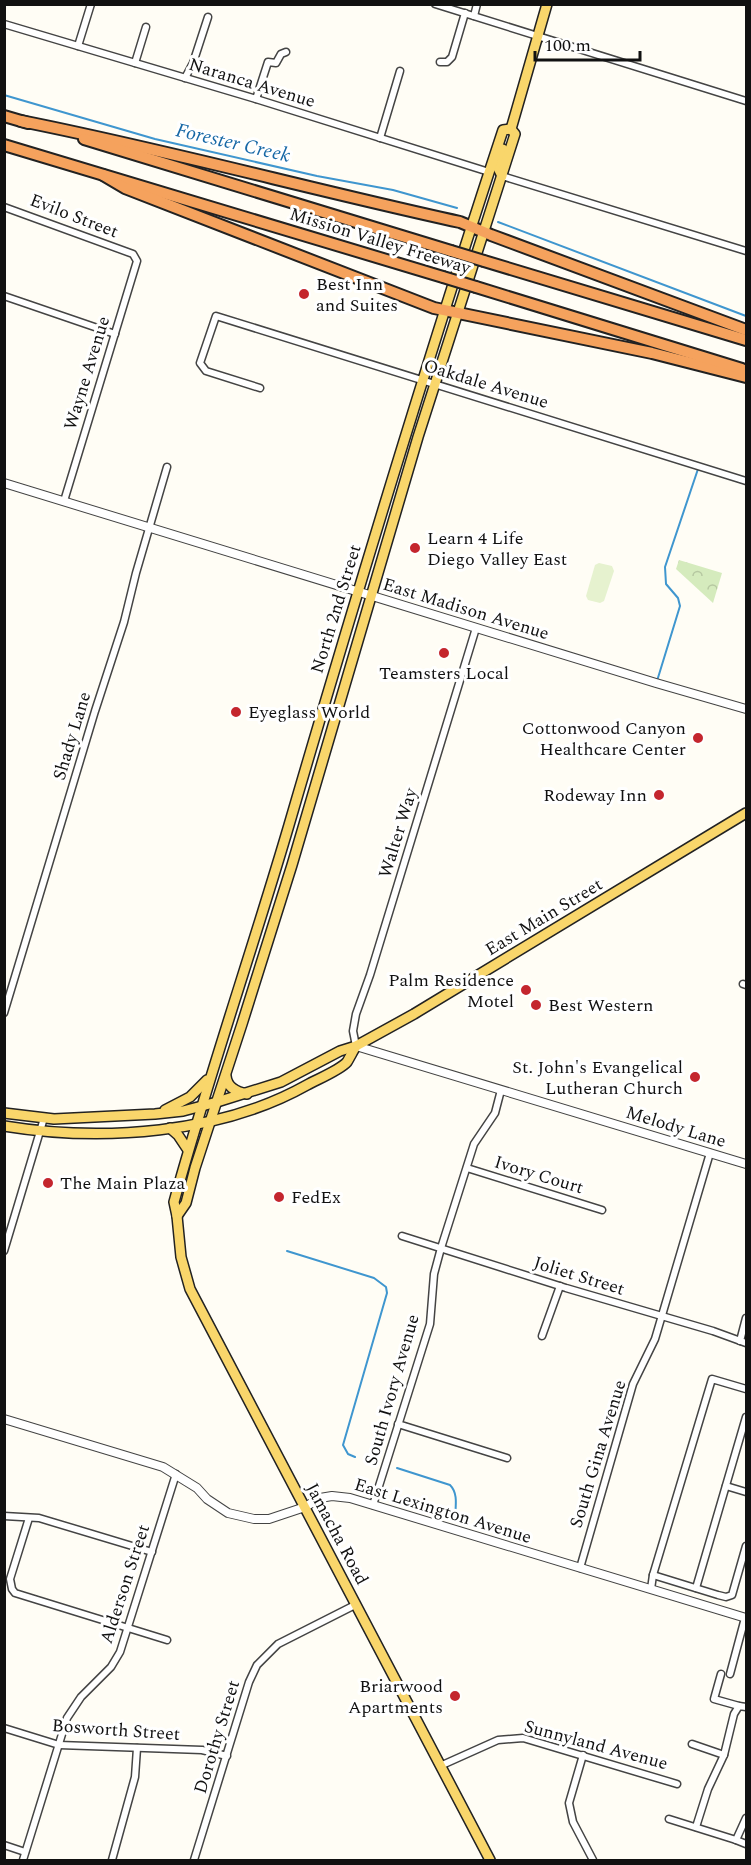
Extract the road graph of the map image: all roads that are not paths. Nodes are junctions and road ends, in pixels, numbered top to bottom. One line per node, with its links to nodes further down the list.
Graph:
1 (91, 4): 11 (street)
2 (435, 4): 5 (street)
3 (477, 4): 6 (street)
4 (547, 4): 10 (main road, North 2nd Street)
5 (465, 14): 6 (street); 13 (street)
6 (474, 16): 10 (street)
7 (208, 17): 16 (street)
8 (4, 24): 11 (street, Naranca Avenue)
9 (146, 27): 14 (street)
10 (537, 36): 18 (street); 21 (main road, North 2nd Street)
11 (78, 46): 14 (street, Naranca Avenue)
12 (286, 52): 17 (street)
13 (441, 62)
14 (135, 63): 16 (street, Naranca Avenue)
15 (400, 71): 22 (street)
16 (185, 78): 17 (street, Naranca Avenue)
17 (256, 99): 22 (street, Naranca Avenue)
18 (747, 100)
19 (4, 116): 20 (highway, Mission Valley Freeway)
20 (21, 121): 30 (highway); 39 (highway, Mission Valley Freeway, bridge)
21 (511, 129): 23 (main road, North 2nd Street); 27 (main road, North 2nd Street)
22 (380, 138): 25 (street, Naranca Avenue)
23 (501, 138): 25 (main road, North 2nd Street); 27 (main road)
24 (4, 145): 26 (highway, Mission Valley Freeway)
25 (489, 172): 29 (main road); 30 (main road, North 2nd Street)
26 (103, 175): 35 (highway); 40 (highway, Mission Valley Freeway, bridge)
27 (502, 176): 29 (main road, North 2nd Street); 32 (street)
28 (4, 207): 33 (street, Evilo Street)
29 (489, 216): 31 (main road, North 2nd Street)
30 (471, 226): 31 (highway); 35 (main road, North 2nd Street)
31 (483, 232): 36 (main road, North 2nd Street); 37 (highway)
32 (747, 251)
33 (133, 254): 38 (street, Wayne Avenue)
34 (4, 296): 38 (street)
35 (444, 309): 36 (highway); 42 (main road, North 2nd Street)
36 (459, 312): 41 (highway); 43 (main road, North 2nd Street)
37 (747, 330)
38 (115, 334): 48 (street, Wayne Avenue)
39 (747, 340)
40 (747, 370)
41 (747, 377)
42 (422, 380): 43 (street, Oakdale Avenue); 44 (street, Oakdale Avenue); 50 (main road, North 2nd Street)
43 (435, 384): 46 (street, Oakdale Avenue); 51 (main road, North 2nd Street)
44 (261, 388)
45 (167, 467): 49 (street, Shady Lane)
46 (747, 481)
47 (4, 483): 48 (street, East Madison Avenue)
48 (64, 501): 49 (street, East Madison Avenue)
49 (149, 528): 50 (street, East Madison Avenue); 63 (street, Shady Lane)
50 (358, 592): 51 (street, East Madison Avenue); 53 (main road, North 2nd Street)
51 (372, 596): 52 (street, East Madison Avenue); 55 (main road, North 2nd Street)
52 (476, 628): 54 (street, East Madison Avenue); 64 (street, Walter Way)
53 (323, 709): 55 (main road); 57 (main road, North 2nd Street)
54 (747, 709)
55 (330, 737): 58 (main road, North 2nd Street)
56 (747, 813): 64 (main road, East Main Street)
57 (288, 827): 58 (main road); 59 (main road, North 2nd Street)
58 (298, 844): 61 (main road, North 2nd Street)
59 (272, 880): 60 (main road, North 2nd Street); 61 (main road)
60 (263, 906): 62 (main road); 66 (main road, North 2nd Street)
61 (277, 908): 62 (main road, North 2nd Street)
62 (269, 935): 65 (main road, North 2nd Street)
63 (4, 1013)
64 (356, 1046): 67 (street, Melody Lane); 68 (main road, East Main Street); 74 (main road, East Main Street)
65 (225, 1074): 68 (main road); 69 (main road, North 2nd Street)
66 (210, 1078): 70 (main road, North 2nd Street); 72 (main road)
67 (501, 1090): 80 (street, Melody Lane); 82 (street, South Ivory Avenue)
68 (247, 1094): 69 (main road, East Main Street)
69 (217, 1102): 70 (main road, East Main Street); 74 (main road)
70 (201, 1106): 72 (main road, East Main Street); 75 (main road, Jamacha Road)
71 (4, 1113): 73 (main road, East Main Street)
72 (155, 1114): 73 (main road, East Main Street)
73 (44, 1118): 78 (street)
74 (211, 1120): 75 (main road, East Main Street); 84 (main road)
75 (196, 1124): 77 (main road, East Main Street); 79 (main road, Jamacha Road)
76 (4, 1126): 78 (main road, East Main Street)
77 (170, 1128): 78 (main road, East Main Street); 79 (main road)
78 (40, 1131): 87 (street)
79 (188, 1150): 84 (main road, Jamacha Road)
80 (710, 1153): 81 (street, Melody Lane); 89 (street, South Gina Avenue)
81 (747, 1164)
82 (466, 1168): 83 (street, Ivory Court); 86 (street, South Ivory Avenue)
83 (602, 1209)
84 (177, 1216): 102 (main road, Jamacha Road)
85 (402, 1236): 86 (street, Joliet Street)
86 (441, 1248): 88 (street, Joliet Street); 96 (street, South Ivory Avenue)
87 (4, 1251)
88 (560, 1286): 89 (street, Joliet Street); 91 (street)
89 (660, 1316): 92 (street, Joliet Street); 107 (street, South Gina Avenue)
90 (747, 1318): 92 (street)
91 (542, 1336)
92 (743, 1342)
93 (747, 1389): 108 (street)
94 (747, 1417): 99 (street)
95 (4, 1419): 98 (street, East Lexington Avenue)
96 (399, 1424): 97 (street); 101 (street, South Ivory Avenue)
97 (507, 1458)
98 (176, 1474): 102 (street, East Lexington Avenue); 106 (street, Alderson Street)
99 (726, 1486): 100 (street); 109 (street)
100 (747, 1492)
101 (373, 1505): 102 (street, East Lexington Avenue); 107 (street, East Lexington Avenue)
102 (305, 1507): 111 (main road, Jamacha Road)
103 (4, 1516): 104 (street)
104 (29, 1518): 106 (street); 113 (street)
105 (747, 1545): 109 (street)
106 (152, 1552): 113 (street, Alderson Street)
107 (580, 1568): 110 (street, East Lexington Avenue)
108 (653, 1575): 109 (street); 110 (street)
109 (696, 1588)
110 (651, 1589): 112 (street, East Lexington Avenue)
111 (356, 1605): 125 (street, Dorothy Street); 126 (main road, Jamacha Road)
112 (746, 1618): 116 (street)
113 (129, 1628): 114 (street); 121 (street, Alderson Street)
114 (166, 1640)
115 (721, 1674): 117 (street)
116 (730, 1674)
117 (739, 1706): 118 (street); 124 (street)
118 (747, 1707)
119 (4, 1728): 121 (street, Bosworth Street)
120 (692, 1744): 124 (street)
121 (59, 1745): 122 (street, Bosworth Street); 134 (street, Alderson Street)
122 (137, 1748): 125 (street, Bosworth Street); 136 (street)
123 (583, 1755): 126 (street, Sunnyland Avenue); 127 (street, Sunnyland Avenue); 139 (street)
124 (724, 1755): 130 (street)
125 (226, 1756): 137 (street, Dorothy Street)
126 (440, 1766): 138 (main road, Jamacha Road)
127 (677, 1784)
128 (747, 1818): 131 (street)
129 (669, 1819): 130 (street)
130 (696, 1827): 131 (street)
131 (736, 1840): 132 (street)
132 (747, 1844)
133 (4, 1845): 134 (street)
134 (25, 1852): 135 (street, Alderson Street)
135 (23, 1860)
136 (112, 1860)
137 (194, 1860)
138 (490, 1860)
139 (593, 1860)

